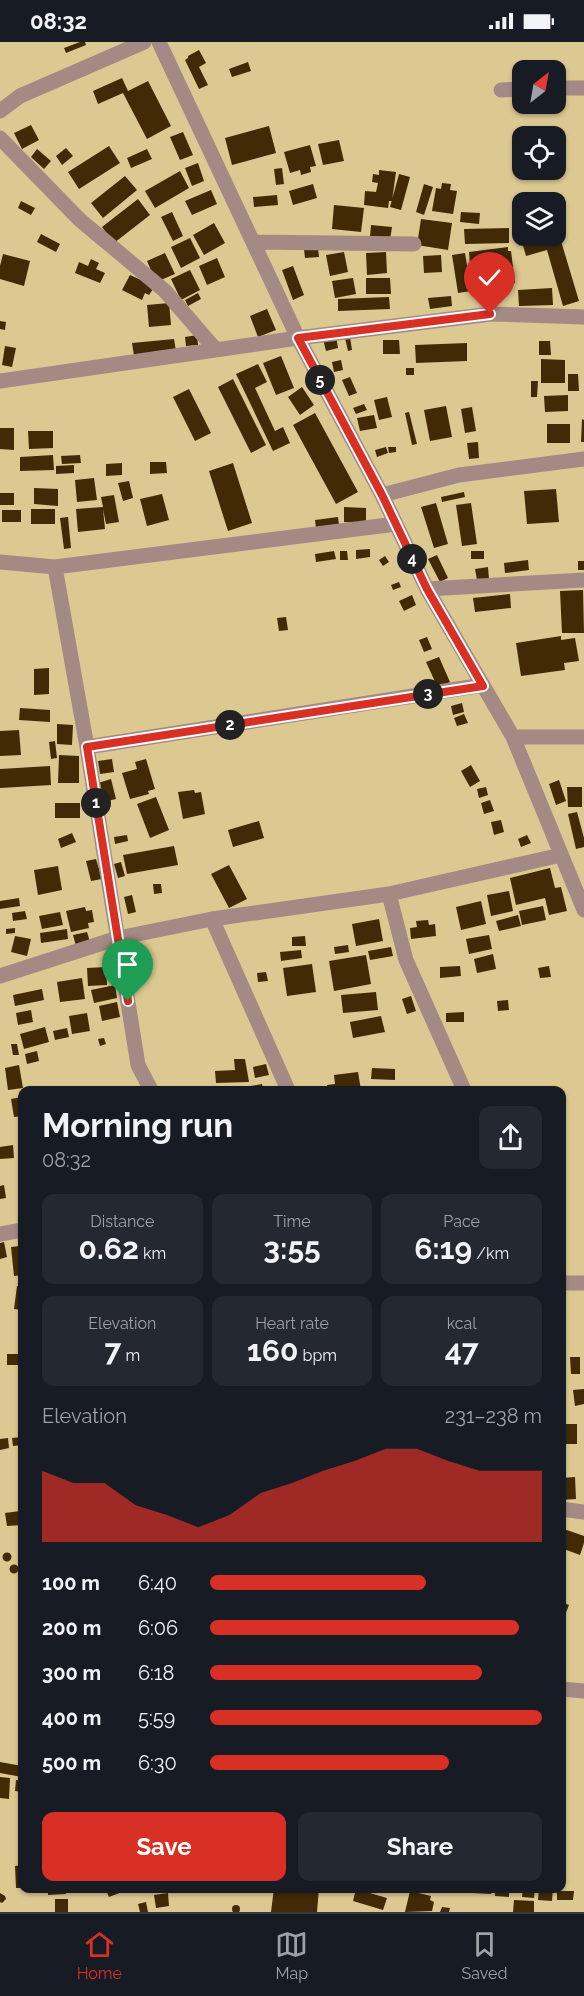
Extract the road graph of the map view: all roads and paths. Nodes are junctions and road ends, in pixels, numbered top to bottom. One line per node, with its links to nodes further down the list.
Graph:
1 (144, 42): 7 (street)
2 (159, 42): 9 (street)
3 (566, 88): 4 (street)
4 (584, 88)
5 (512, 89): 6 (street)
6 (501, 90)
7 (0, 111)
8 (0, 138): 13 (street)
9 (253, 242): 10 (street); 12 (street)
10 (414, 244)
11 (584, 317): 12 (street)
12 (298, 338): 13 (street); 16 (street)
13 (216, 350): 14 (street)
14 (0, 381)
15 (584, 459): 16 (street)
16 (382, 495): 17 (street)
17 (396, 524): 19 (street); 21 (street)
18 (0, 562): 19 (street)
19 (55, 567): 25 (street)
20 (584, 580): 21 (street)
21 (427, 589): 22 (street)
22 (483, 686): 23 (street); 25 (street)
23 (513, 737): 24 (street); 26 (street)
24 (584, 737)
25 (87, 747): 30 (street)
26 (561, 855): 27 (street); 28 (street)
27 (389, 894): 29 (street); 34 (street)
28 (584, 909)
29 (212, 920): 30 (street); 33 (street)
30 (118, 938): 31 (street); 32 (street)
31 (0, 976)
32 (149, 1086)
33 (286, 1086)
34 (462, 1086)
35 (18, 1231): 36 (street)
36 (0, 1234)
37 (566, 1283): 38 (street)
38 (584, 1283)
39 (566, 1510): 40 (street)
40 (584, 1512)
41 (566, 1689): 42 (street)
42 (584, 1691)

